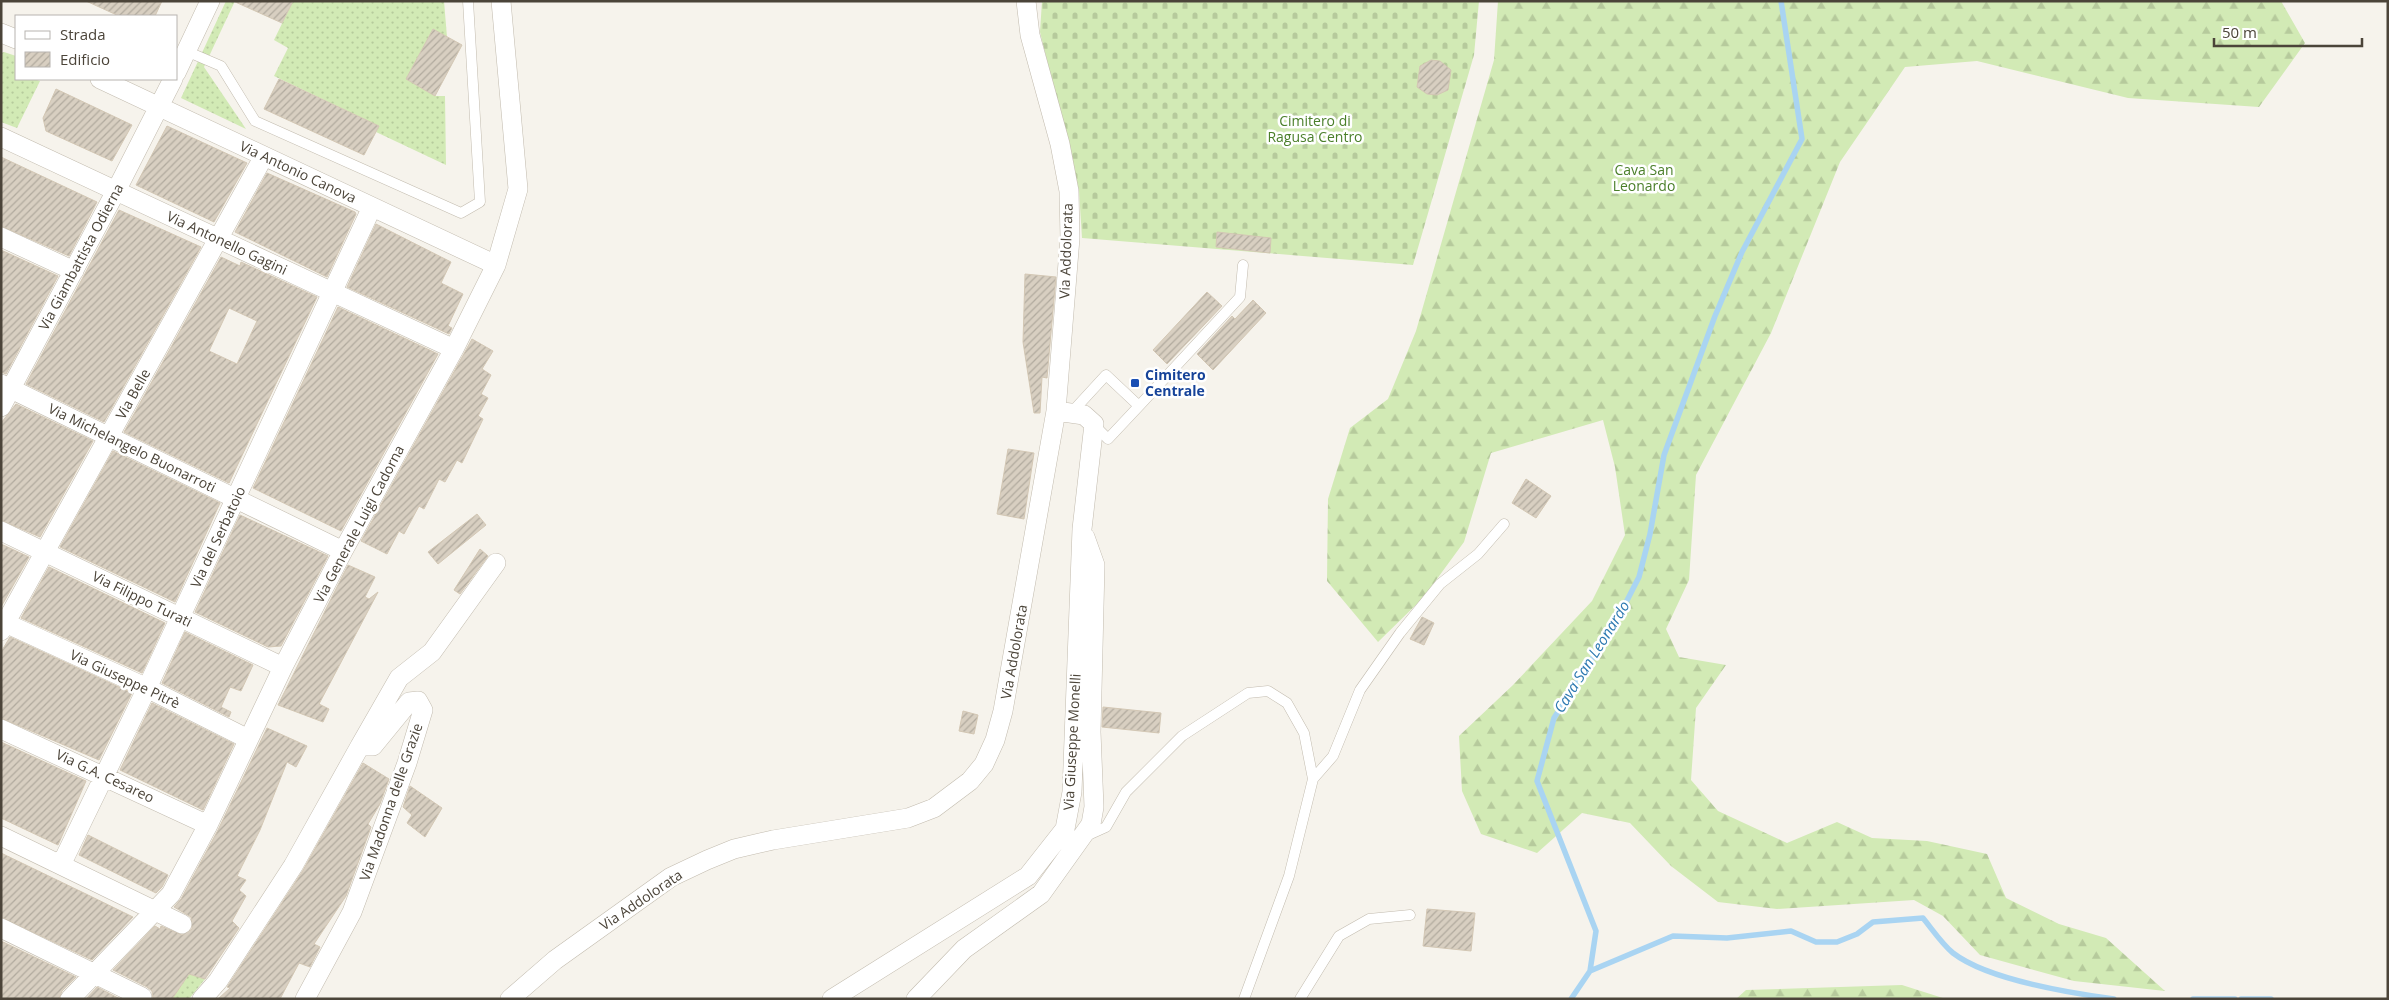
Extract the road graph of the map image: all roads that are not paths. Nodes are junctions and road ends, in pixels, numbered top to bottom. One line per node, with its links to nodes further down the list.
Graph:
1 (210, 1): 5 (street)
2 (468, 1): 5 (lane)
3 (501, 1): 16 (street, Via Generale Luigi Cadorna)
4 (1026, 1): 24 (street, Via Addolorata)
5 (186, 51): 6 (street)
6 (178, 69)
7 (102, 80): 9 (street, Via Antonio Canova)
8 (174, 80): 9 (street, Via Giambattista Odierna)
9 (160, 107): 11 (street, Via Antonio Canova); 12 (street, Via Giambattista Odierna)
10 (1, 137): 12 (street, Via Antonello Gagini)
11 (264, 156): 13 (street, Via Antonio Canova); 15 (street, Via Belle)
12 (116, 191): 15 (street, Via Antonello Gagini); 18 (street, Via Giambattista Odierna)
13 (372, 207): 16 (street, Via Antonio Canova); 19 (street, Via del Serbatoio)
14 (1, 236): 18 (street)
15 (218, 239): 19 (street, Via Antonello Gagini); 26 (street, Via Belle)
16 (496, 265): 20 (street, Via Generale Luigi Cadorna)
17 (1243, 265): 22 (lane)
18 (74, 271): 21 (street, Via Giambattista Odierna)
19 (331, 292): 20 (street, Via Antonello Gagini); 27 (street, Via del Serbatoio)
20 (454, 349): 31 (street, Via Generale Luigi Cadorna)
21 (6, 386): 23 (street, Via Giambattista Odierna); 26 (street, Via Michelangelo Buonarroti)
22 (1138, 406): 24 (lane); 25 (lane)
23 (1, 407)
24 (1064, 411): 25 (street); 56 (street, Via Addolorata)
25 (1094, 424): 29 (street, Via Giuseppe Monelli)
26 (109, 437): 27 (street, Via Michelangelo Buonarroti); 32 (street, Via Belle)
27 (236, 498): 31 (street, Via Michelangelo Buonarroti); 34 (street, Via del Serbatoio)
28 (1504, 524): 42 (lane)
29 (1082, 529): 45 (street); 57 (street, Via Giuseppe Monelli)
30 (1, 531): 32 (street, Via Filippo Turati)
31 (343, 551): 36 (street, Via Generale Luigi Cadorna)
32 (45, 552): 34 (street, Via Filippo Turati); 35 (street, Via Belle)
33 (496, 563): 40 (street)
34 (180, 617): 36 (street, Via Filippo Turati); 37 (street, Via del Serbatoio)
35 (3, 625): 37 (street, Via Giuseppe Pitrè)
36 (283, 667): 39 (street, Via Generale Luigi Cadorna)
37 (147, 688): 39 (street, Via Giuseppe Pitrè); 41 (street, Via del Serbatoio)
38 (1, 729): 41 (street, Via G.A. Cesareo)
39 (248, 739): 43 (street, Via Generale Luigi Cadorna)
40 (360, 746): 54 (street); 55 (street, Via Madonna delle Grazie)
41 (104, 775): 43 (street, Via G.A. Cesareo); 46 (street, Via del Serbatoio)
42 (1313, 779): 45 (lane); 59 (lane)
43 (208, 825): 47 (street, Via Generale Luigi Cadorna)
44 (1, 836): 46 (street)
45 (1082, 838): 58 (street)
46 (61, 865): 47 (street)
47 (155, 910): 49 (street); 51 (street, Via Generale Luigi Cadorna)
48 (1410, 915): 60 (lane)
49 (182, 924)
50 (1, 928): 51 (street)
51 (94, 973): 52 (street); 53 (street, Via Generale Luigi Cadorna)
52 (142, 997)
53 (70, 999)
54 (202, 999)
55 (305, 999)
56 (510, 999)
57 (832, 999)
58 (916, 999)
59 (1244, 999)
60 (1300, 999)

